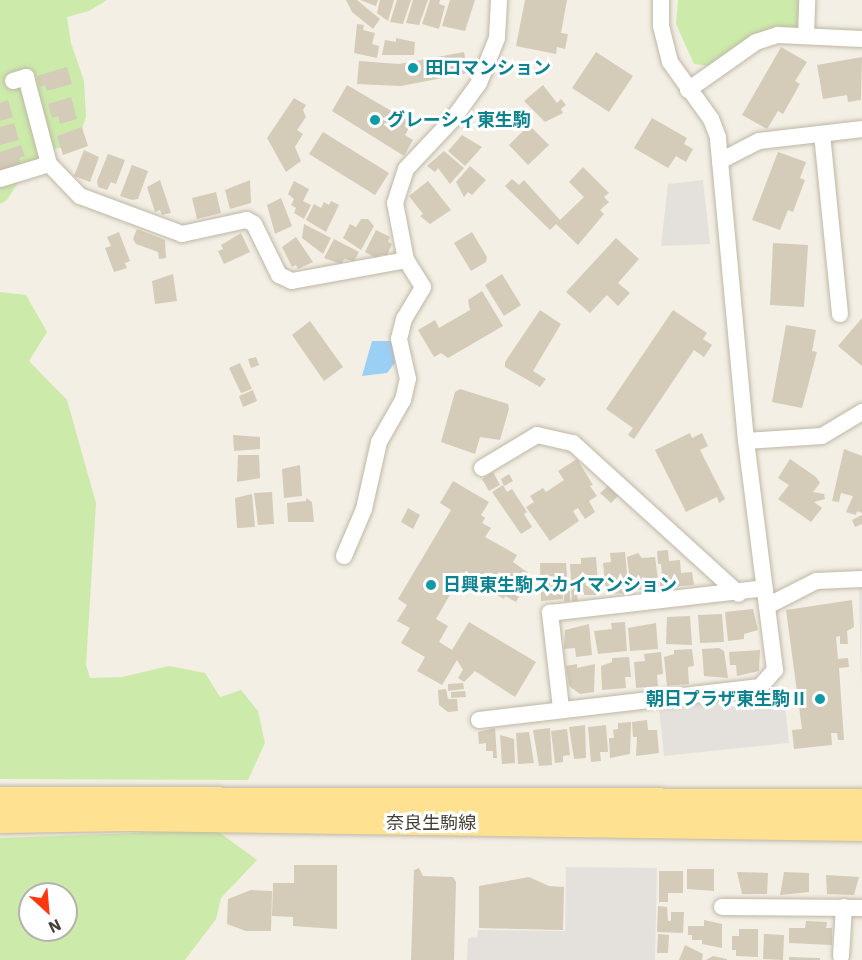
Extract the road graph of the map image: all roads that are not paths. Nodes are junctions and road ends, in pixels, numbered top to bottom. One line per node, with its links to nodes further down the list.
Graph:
1 (499, 0): 13 (street)
2 (661, 0): 7 (street)
3 (807, 0): 4 (street)
4 (806, 36): 5 (street); 7 (street)
5 (862, 39)
6 (13, 81): 11 (street)
7 (688, 90): 10 (street)
8 (862, 129): 9 (street)
9 (822, 134): 10 (street); 14 (street)
10 (720, 161): 16 (street)
11 (49, 164): 12 (street); 13 (street)
12 (0, 179)
13 (406, 260): 18 (street)
14 (840, 314)
15 (862, 412): 16 (street)
16 (746, 441): 20 (street)
17 (482, 468): 21 (street)
18 (344, 556)
19 (862, 579): 22 (street)
20 (765, 588): 21 (street); 22 (street)
21 (739, 594): 23 (street)
22 (767, 606): 23 (street)
23 (561, 708): 24 (street)
24 (479, 720)
25 (0, 800): 26 (main road, 奈良生駒線)
26 (862, 802)
27 (0, 820): 28 (main road, 奈良生駒線)
28 (862, 828)
29 (722, 907): 30 (street)
30 (844, 908): 31 (street); 32 (street)
31 (862, 908)
32 (841, 956)

